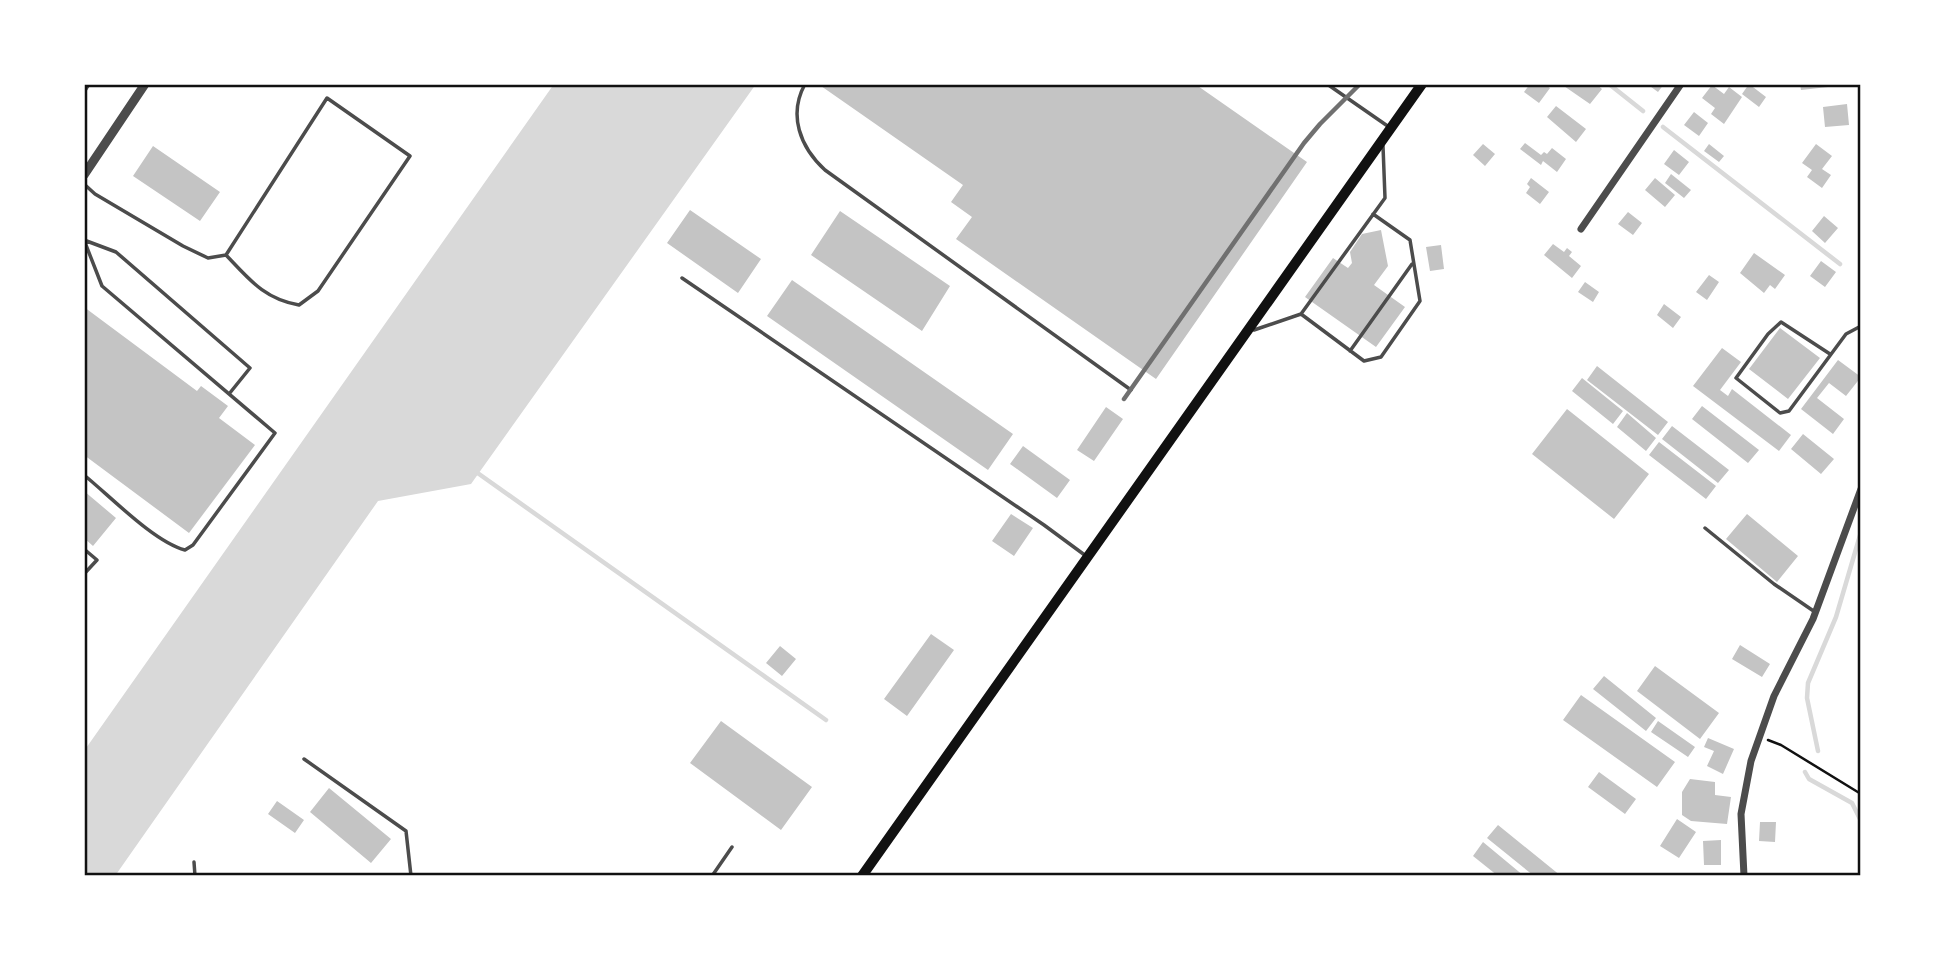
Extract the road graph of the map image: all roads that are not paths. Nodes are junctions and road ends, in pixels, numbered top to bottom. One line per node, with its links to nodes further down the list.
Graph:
1 (89, 84): 7 (lane)
2 (145, 84): 10 (street)
3 (804, 84): 23 (lane)
4 (1327, 84): 8 (lane)
5 (1422, 84): 8 (main road)
6 (1681, 84): 13 (street)
7 (84, 92)
8 (1391, 128): 9 (main road)
9 (1383, 139): 12 (lane); 20 (main road)
10 (84, 175)
11 (84, 184): 15 (lane)
12 (1373, 214): 16 (lane); 18 (lane)
13 (1581, 229)
14 (84, 240): 24 (lane); 24 (lane)
15 (226, 255): 15 (lane)
16 (1413, 263): 21 (lane); 21 (lane)
17 (682, 278): 29 (lane)
18 (1301, 314): 20 (lane); 21 (lane)
19 (1861, 326): 22 (lane)
20 (1248, 331): 29 (main road)
21 (1350, 351)
22 (1830, 355): 22 (lane)
23 (1130, 390)
24 (229, 394): 25 (lane)
25 (84, 475)
26 (1861, 489): 31 (street)
27 (1705, 528): 31 (lane)
28 (84, 549): 30 (lane)
29 (1087, 558): 38 (main road)
30 (84, 574)
31 (1815, 612): 39 (street)
32 (304, 759): 36 (lane)
33 (732, 847): 37 (lane)
34 (194, 862): 35 (lane)
35 (195, 876)
36 (411, 876)
37 (712, 876)
38 (862, 876)
39 (1744, 876)

